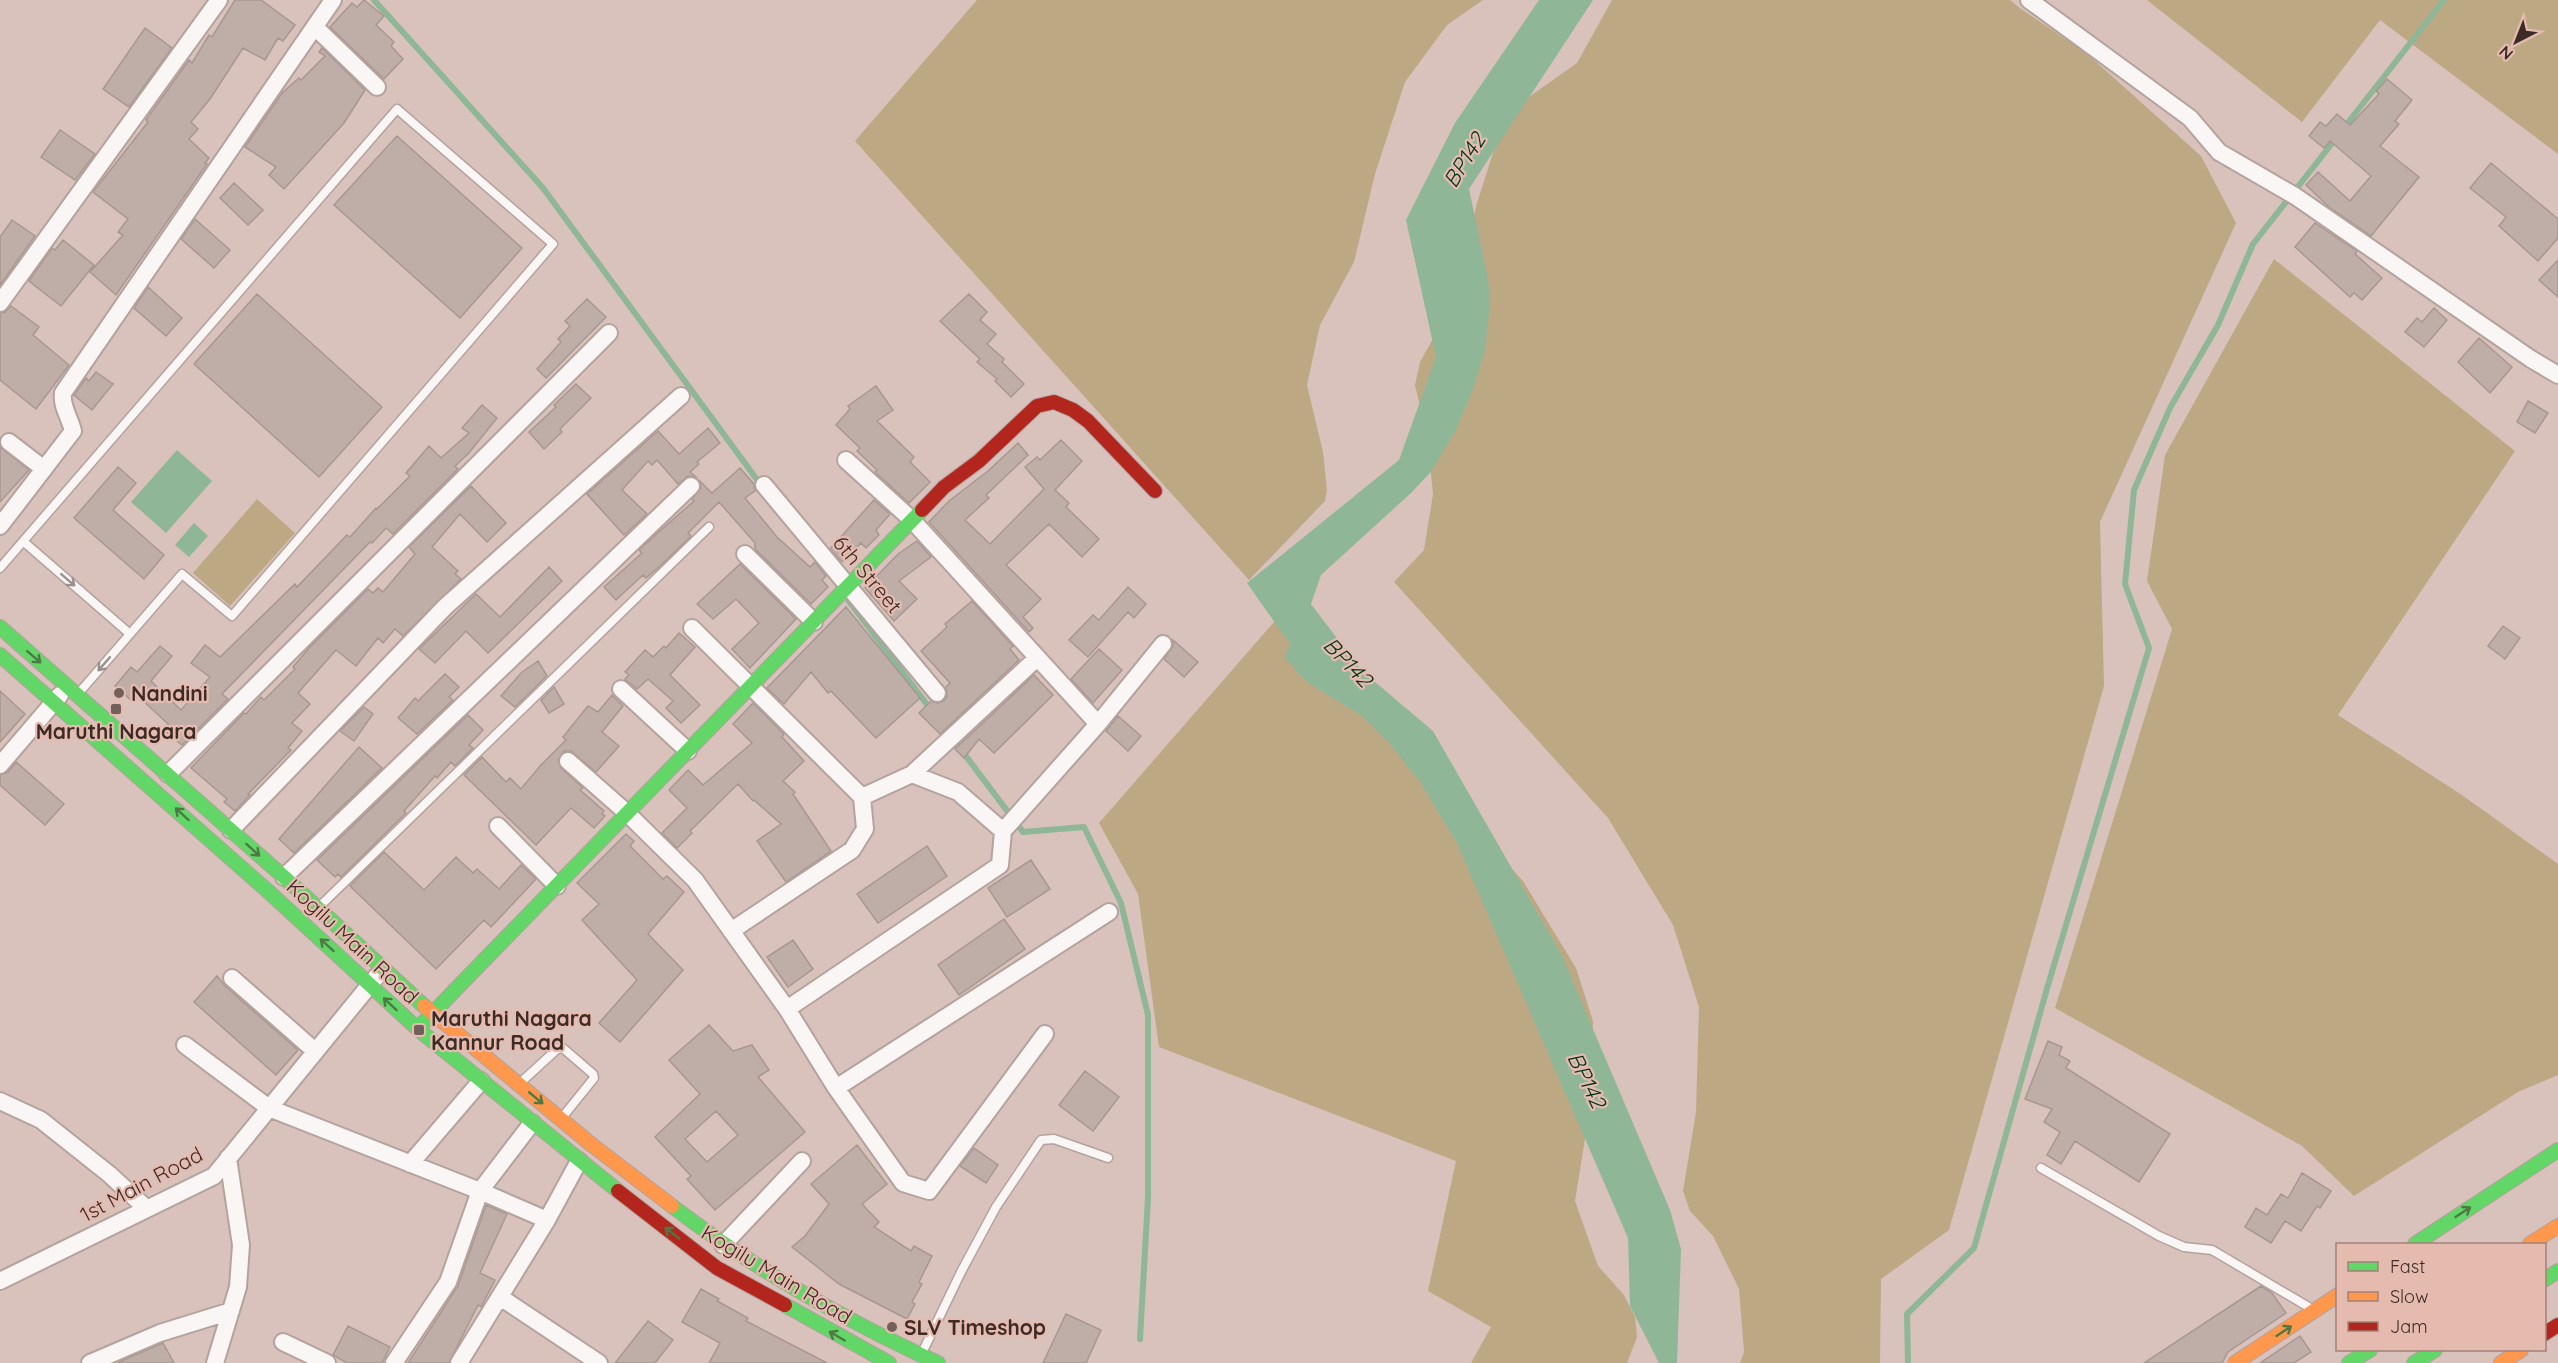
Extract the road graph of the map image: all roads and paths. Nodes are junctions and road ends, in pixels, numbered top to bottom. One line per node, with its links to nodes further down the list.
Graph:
1 (219, 0): 6 (street)
2 (333, 0): 4 (street)
3 (2029, 0): 8 (street)
4 (315, 27): 5 (street); 12 (street)
5 (377, 87)
6 (0, 303)
7 (609, 333): 39 (street)
8 (2558, 375)
9 (681, 396): 44 (street)
10 (9, 442): 12 (street)
11 (846, 460): 16 (street)
12 (44, 469): 17 (street)
13 (764, 484): 22 (street, 6th Street)
14 (691, 486): 46 (street)
15 (1155, 491): 16 (main road)
16 (912, 520): 22 (main road); 29 (street)
17 (0, 526)
18 (709, 527): 48 (lane)
19 (24, 542): 21 (lane); 26 (lane, one-way to 26); 26 (lane)
20 (745, 554): 23 (street)
21 (0, 568)
22 (849, 586): 23 (main road); 33 (street, 6th Street)
23 (814, 622): 30 (main road)
24 (0, 627): 32 (main road, Kogilu Main Road, one-way to 32)
25 (692, 628): 30 (street)
26 (130, 634): 32 (lane, one-way to 32)
27 (1163, 644): 35 (street)
28 (0, 656): 34 (main road, Kogilu Main Road)
29 (1037, 658): 35 (street); 40 (street)
30 (752, 686): 36 (main road); 41 (street)
31 (621, 689): 36 (street)
32 (72, 690): 34 (street); 39 (main road, Kogilu Main Road)
33 (937, 693)
34 (54, 702): 38 (street); 53 (main road, Kogilu Main Road, one-way to 34)
35 (1098, 724): 45 (street)
36 (688, 751): 42 (main road)
37 (568, 761): 42 (street)
38 (0, 765)
39 (168, 774): 44 (main road, Kogilu Main Road)
40 (912, 774): 41 (street); 45 (street)
41 (862, 797): 50 (street)
42 (627, 813): 47 (main road); 50 (street)
43 (498, 826): 47 (street)
44 (231, 830): 46 (main road, Kogilu Main Road, one-way to 46)
45 (1003, 831): 54 (street)
46 (284, 877): 48 (main road, Kogilu Main Road)
47 (557, 886): 55 (main road)
48 (318, 908): 51 (main road, Kogilu Main Road)
49 (1109, 912): 62 (street)
50 (731, 931): 54 (street)
51 (384, 969): 53 (street, 1st Main Road); 55 (main road, Kogilu Main Road)
52 (232, 978): 59 (street)
53 (370, 984): 56 (main road, Kogilu Main Road, one-way to 53); 59 (street, 1st Main Road)
54 (787, 1010): 62 (street)
55 (433, 1014): 56 (main road); 61 (main road, Kogilu Main Road)
56 (418, 1029): 60 (main road, Kogilu Main Road)
57 (1045, 1034): 62 (street)
58 (185, 1045): 64 (street)
59 (315, 1051): 64 (street, 1st Main Road)
60 (481, 1081): 66 (main road, Kogilu Main Road); 72 (street)
61 (519, 1084): 65 (main road, Kogilu Main Road, one-way to 65); 65 (lane)
62 (836, 1088)
63 (0, 1101): 75 (street)
64 (269, 1108): 68 (street, 1st Main Road); 72 (street)
65 (561, 1119): 80 (main road, Kogilu Main Road)
66 (532, 1123): 70 (main road, Kogilu Main Road); 74 (street)
67 (2558, 1150): 78 (main road, one-way to 67)
68 (228, 1158): 75 (street, 1st Main Road); 85 (street)
69 (1108, 1158): 90 (lane)
70 (579, 1161): 76 (street); 91 (main road, Kogilu Main Road, one-way to 70)
71 (802, 1161): 80 (street)
72 (410, 1164): 74 (street)
73 (2040, 1168): 84 (lane)
74 (480, 1191): 76 (street); 95 (street)
75 (147, 1209): 81 (street, 1st Main Road)
76 (547, 1220): 83 (street)
77 (2558, 1226): 79 (main road)
78 (2418, 1243)
79 (2533, 1243)
80 (723, 1245): 90 (main road, Kogilu Main Road)
81 (3, 1275)
82 (2336, 1296): 84 (main road)
83 (500, 1297): 96 (street); 97 (street)
84 (2315, 1310): 100 (main road, one-way to 84)
85 (231, 1311): 92 (street); 93 (street)
86 (283, 1342): 94 (street)
87 (2368, 1351): 101 (main road)
88 (2433, 1351): 102 (main road)
89 (2519, 1351): 103 (main road)
90 (921, 1355): 99 (main road, Kogilu Main Road)
91 (866, 1358): 98 (main road, Kogilu Main Road)
92 (90, 1363)
93 (215, 1363)
94 (327, 1363)
95 (394, 1363)
96 (459, 1363)
97 (599, 1363)
98 (888, 1363)
99 (939, 1363)
100 (2235, 1363)
101 (2349, 1363)
102 (2414, 1363)
103 (2501, 1363)

